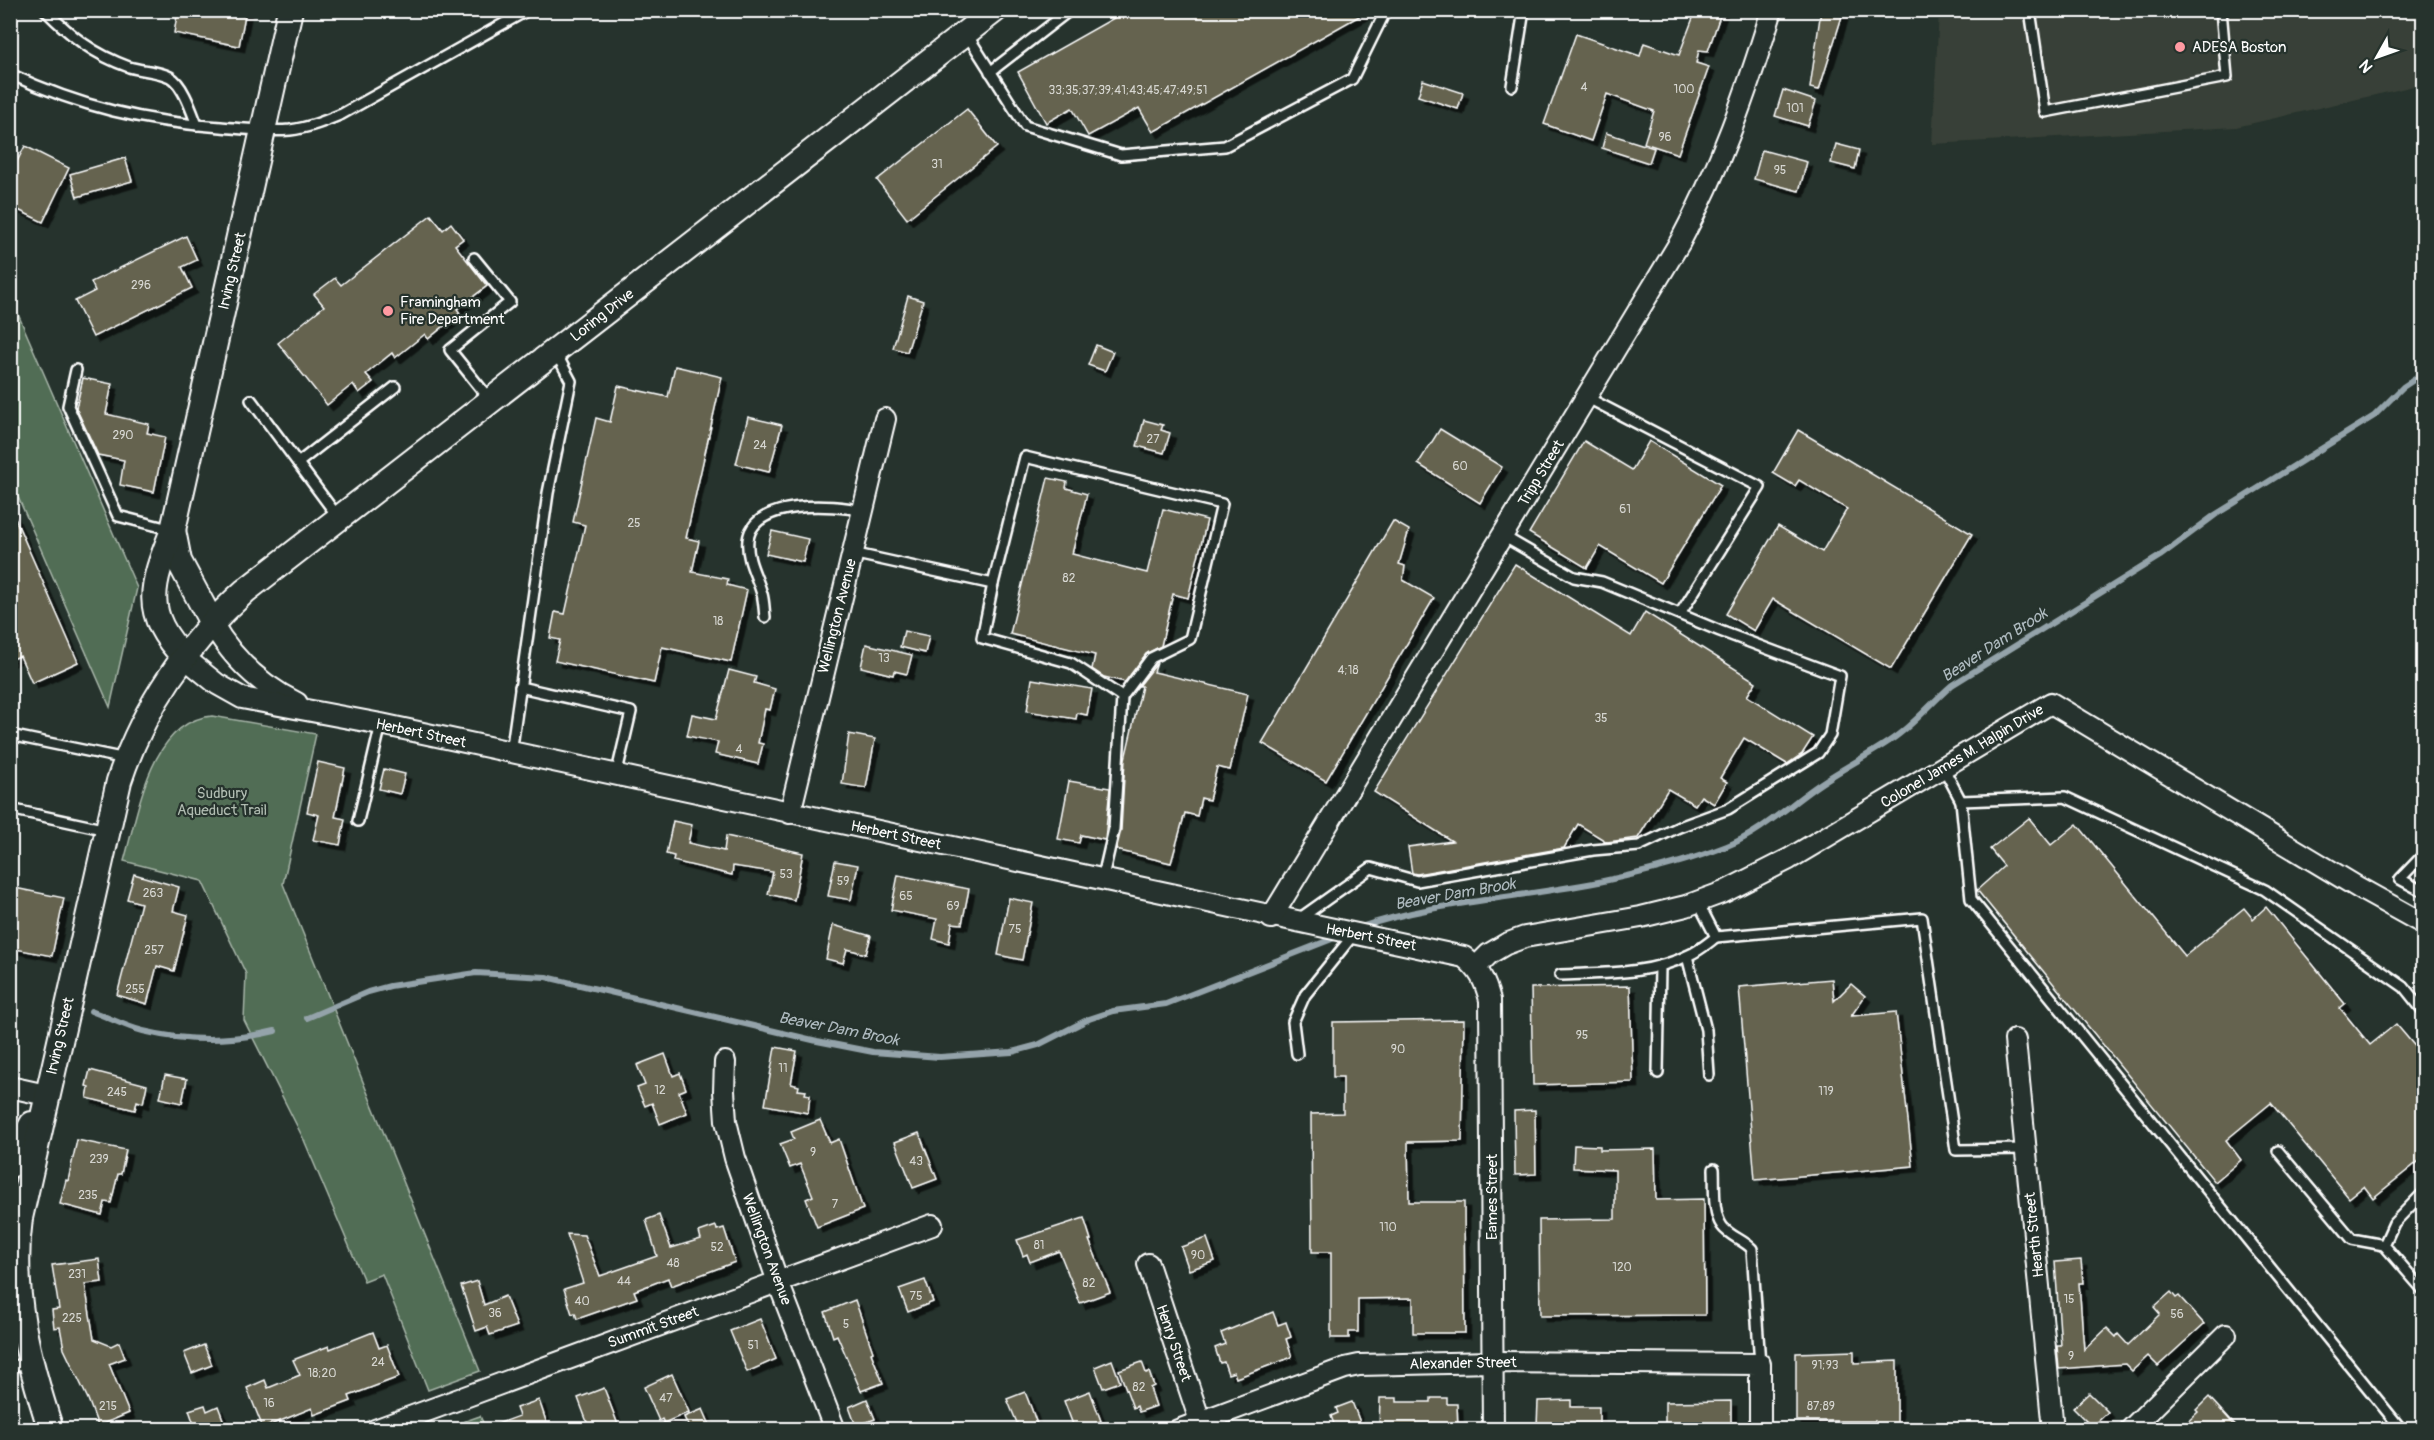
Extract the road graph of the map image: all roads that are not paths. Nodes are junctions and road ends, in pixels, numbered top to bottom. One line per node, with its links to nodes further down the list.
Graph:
1 (45, 10): 15 (lane)
2 (290, 10): 16 (street, Irving Street)
3 (528, 10): 16 (lane)
4 (995, 10): 11 (street, Loring Drive)
5 (1070, 10): 12 (lane)
6 (1386, 10): 12 (lane)
7 (1524, 10): 14 (lane)
8 (1772, 10): 21 (street, Tripp Street)
9 (2030, 10): 10 (lane)
10 (2221, 10)
11 (966, 33): 12 (lane); 18 (street, Loring Drive)
12 (990, 72)
13 (10, 74): 15 (lane)
14 (1512, 86)
15 (197, 126): 16 (lane)
16 (265, 130): 28 (street, Irving Street)
17 (474, 258): 23 (lane)
18 (555, 351): 23 (street, Loring Drive); 36 (lane)
19 (76, 370): 28 (lane)
20 (395, 387): 25 (lane)
21 (1586, 397): 29 (street, Tripp Street); 32 (lane)
22 (251, 400): 25 (lane)
23 (491, 401): 27 (street, Loring Drive)
24 (885, 419): 26 (street, Wellington Avenue)
25 (298, 463): 27 (lane)
26 (862, 512): 30 (street, Wellington Avenue); 33 (lane)
27 (339, 519): 34 (street, Loring Drive)
28 (173, 530): 34 (street, Irving Street); 35 (street, Irving Street)
29 (1503, 536): 32 (lane); 54 (street, Tripp Street)
30 (852, 553): 31 (lane); 47 (street, Wellington Avenue)
31 (993, 584): 37 (lane); 37 (lane)
32 (1680, 614): 55 (lane)
33 (765, 617)
34 (212, 623): 35 (street, Irving Street); 38 (street, Herbert Street)
35 (184, 658): 38 (street, Herbert Street); 42 (street, Irving Street)
36 (520, 687): 41 (lane); 44 (lane)
37 (1122, 697): 51 (lane)
38 (313, 710): 39 (street, Herbert Street)
39 (381, 724): 41 (street, Herbert Street); 48 (lane)
40 (10, 735): 42 (lane)
41 (511, 753): 44 (street, Herbert Street)
42 (126, 759): 49 (street, Irving Street)
43 (1943, 767): 45 (lane); 53 (street, Colonel James M. Halpin Drive); 56 (street, Colonel James M. Halpin Drive)
44 (616, 776): 47 (street, Herbert Street)
45 (1961, 801): 63 (lane); 95 (lane)
46 (10, 809): 49 (lane)
47 (790, 813): 51 (street, Herbert Street)
48 (358, 821)
49 (107, 830): 70 (street, Irving Street)
50 (2424, 854): 52 (lane)
51 (1102, 881): 54 (street, Herbert Street)
52 (2424, 892)
53 (1698, 902): 58 (lane); 60 (street, Colonel James M. Halpin Drive)
54 (1272, 918): 55 (street, Herbert Street)
55 (1304, 924): 57 (street, Herbert Street)
56 (2424, 924)
57 (1354, 934): 60 (street, Herbert Street); 65 (lane)
58 (1716, 937): 59 (lane); 71 (lane)
59 (1687, 956): 61 (lane); 68 (lane)
60 (1476, 967): 83 (street, Eames Street)
61 (1660, 967): 62 (lane); 67 (lane)
62 (1560, 975)
63 (2424, 1012)
64 (2015, 1040): 71 (street, Hearth Street)
65 (1297, 1054)
66 (725, 1062): 80 (street, Wellington Avenue)
67 (1658, 1073)
68 (1709, 1075)
69 (10, 1087): 70 (street)
70 (46, 1095): 73 (street); 78 (street, Irving Street)
71 (2025, 1149): 93 (street, Hearth Street)
72 (2278, 1151): 77 (lane)
73 (10, 1165)
74 (1714, 1169): 85 (lane)
75 (2424, 1192): 77 (lane)
76 (932, 1224): 80 (street, Summit Street)
77 (2384, 1245): 81 (lane)
78 (14, 1250): 84 (street, Irving Street)
79 (1148, 1264): 86 (street, Henry Street)
80 (778, 1282): 88 (street, Summit Street); 89 (street, Wellington Avenue)
81 (2424, 1291)
82 (2226, 1335): 94 (street)
83 (1493, 1362): 85 (street, Alexander Street); 86 (street, Alexander Street); 91 (street, Eames Street)
84 (20, 1364): 87 (street, Irving Street)
85 (1760, 1364): 92 (street)
86 (1200, 1421): 90 (street, Alexander Street)
87 (51, 1430)
88 (375, 1430)
89 (835, 1430)
90 (1178, 1430)
91 (1493, 1430)
92 (1760, 1430)
93 (2053, 1430)
94 (2130, 1430)
95 (2402, 1430)

